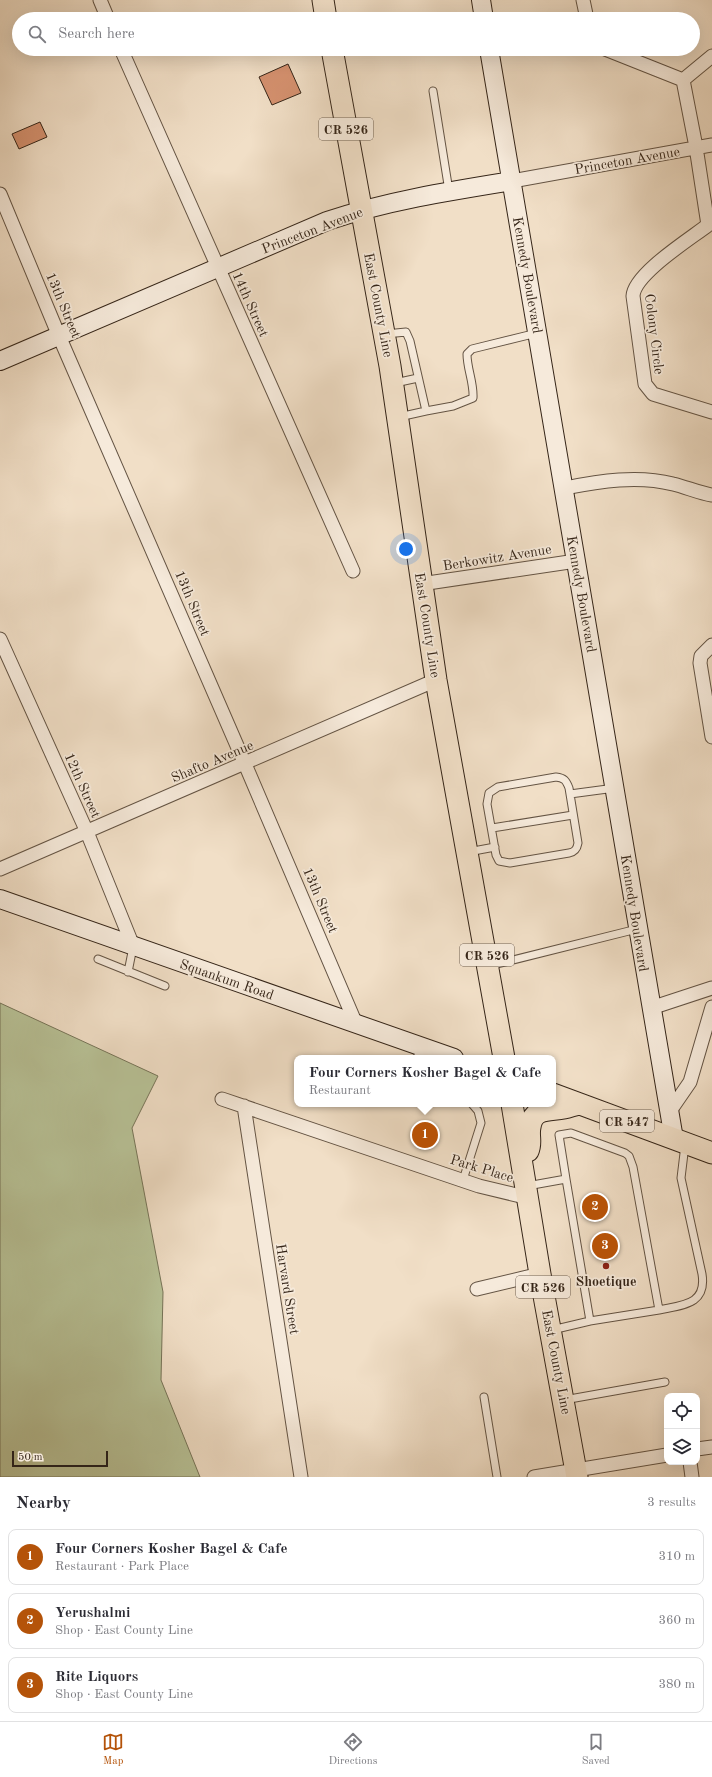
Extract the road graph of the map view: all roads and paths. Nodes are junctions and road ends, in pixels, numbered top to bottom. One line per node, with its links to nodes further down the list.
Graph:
1 (100, 0): 5 (street)
2 (323, 0): 6 (main road)
3 (481, 0): 7 (street)
4 (583, 0): 8 (street)
5 (105, 12)
6 (325, 12)
7 (483, 12)
8 (586, 12)
9 (124, 56): 23 (street, 14th Street)
10 (333, 56): 21 (main road, East County Line / CR 526)
11 (490, 56): 18 (street, Kennedy Boulevard)
12 (623, 56): 14 (street)
13 (712, 56): 14 (street)
14 (683, 80): 17 (street, Colony Circle)
15 (433, 91): 19 (lane)
16 (712, 144): 17 (street, Princeton Avenue)
17 (696, 148): 18 (street, Princeton Avenue); 22 (street, Colony Circle)
18 (512, 181): 19 (street, Princeton Avenue); 24 (street, Kennedy Boulevard)
19 (449, 191): 21 (street, Princeton Avenue)
20 (0, 194): 26 (street, 13th Street)
21 (361, 209): 23 (street, Princeton Avenue); 25 (main road, East County Line / CR 526)
22 (710, 226): 31 (street, Colony Circle)
23 (218, 268): 26 (street, Princeton Avenue); 36 (street, 14th Street)
24 (537, 333): 30 (lane); 33 (street, Kennedy Boulevard)
25 (384, 334): 28 (lane); 29 (main road, East County Line / CR 526)
26 (59, 336): 27 (street, Princeton Avenue); 42 (street, 13th Street)
27 (0, 361)
28 (418, 378): 29 (lane); 30 (lane)
29 (393, 384): 32 (main road, East County Line / CR 526)
30 (426, 411): 32 (lane)
31 (712, 412)
32 (398, 417): 37 (main road, East County Line / CR 526)
33 (565, 488): 34 (street); 35 (street, Kennedy Boulevard)
34 (712, 495)
35 (576, 561): 37 (street, Berkowitz Avenue); 43 (street, Kennedy Boulevard)
36 (353, 571)
37 (421, 584): 40 (main road, East County Line / CR 526)
38 (0, 639): 47 (street, 12th Street)
39 (712, 645): 41 (street)
40 (436, 680): 42 (street, Shafto Avenue); 49 (main road, East County Line / CR 526)
41 (712, 737)
42 (245, 764): 47 (street, Shafto Avenue); 61 (street, 13th Street)
43 (615, 788): 44 (lane); 52 (street, Kennedy Boulevard)
44 (570, 794): 45 (lane); 46 (lane)
45 (573, 815): 46 (lane); 48 (lane)
46 (492, 828): 48 (lane)
47 (87, 832): 50 (street, Shafto Avenue); 53 (street, 12th Street)
48 (495, 847): 49 (lane)
49 (468, 852): 55 (main road, East County Line / CR 526)
50 (0, 870)
51 (0, 899): 53 (street, Squankum Road)
52 (638, 929): 55 (lane); 60 (street, Kennedy Boulevard)
53 (133, 946): 56 (lane); 61 (street, Squankum Road)
54 (98, 959): 56 (lane)
55 (489, 966): 64 (main road, East County Line / CR 526)
56 (128, 972): 57 (lane)
57 (165, 986)
58 (712, 988): 60 (street)
59 (712, 1007): 71 (street)
60 (651, 1008): 71 (street, Kennedy Boulevard)
61 (356, 1024): 62 (street, Squankum Road)
62 (419, 1052): 63 (street, Squankum Road)
63 (436, 1055)
64 (504, 1055)
65 (556, 1095): 67 (main road, CR 547)
66 (222, 1099): 68 (street, Park Place)
67 (580, 1104): 72 (main road, CR 547); 74 (main road)
68 (244, 1106): 76 (street, Park Place); 91 (street, Harvard Street)
69 (475, 1107): 76 (lane)
70 (513, 1107): 74 (main road, East County Line / CR 526)
71 (670, 1110): 72 (street, Kennedy Boulevard)
72 (679, 1141): 73 (main road, CR 547); 80 (lane)
73 (712, 1153)
74 (523, 1161): 77 (main road, East County Line / CR 526)
75 (566, 1179): 77 (lane); 80 (lane); 81 (lane)
76 (463, 1180): 77 (street, Park Place)
77 (528, 1192): 78 (main road, East County Line / CR 526)
78 (540, 1274): 79 (street); 82 (main road, East County Line / CR 526)
79 (477, 1289)
80 (659, 1310): 81 (lane)
81 (590, 1321): 82 (lane)
82 (550, 1330): 85 (main road, East County Line / CR 526)
83 (665, 1382): 85 (lane)
84 (484, 1397): 92 (lane)
85 (564, 1400): 90 (main road, East County Line / CR 526)
86 (712, 1447): 87 (street)
87 (700, 1449)
88 (664, 1456): 90 (street)
89 (690, 1465): 94 (street)
90 (577, 1474): 93 (street)
91 (301, 1477)
92 (497, 1477)
93 (534, 1477)
94 (692, 1477)

